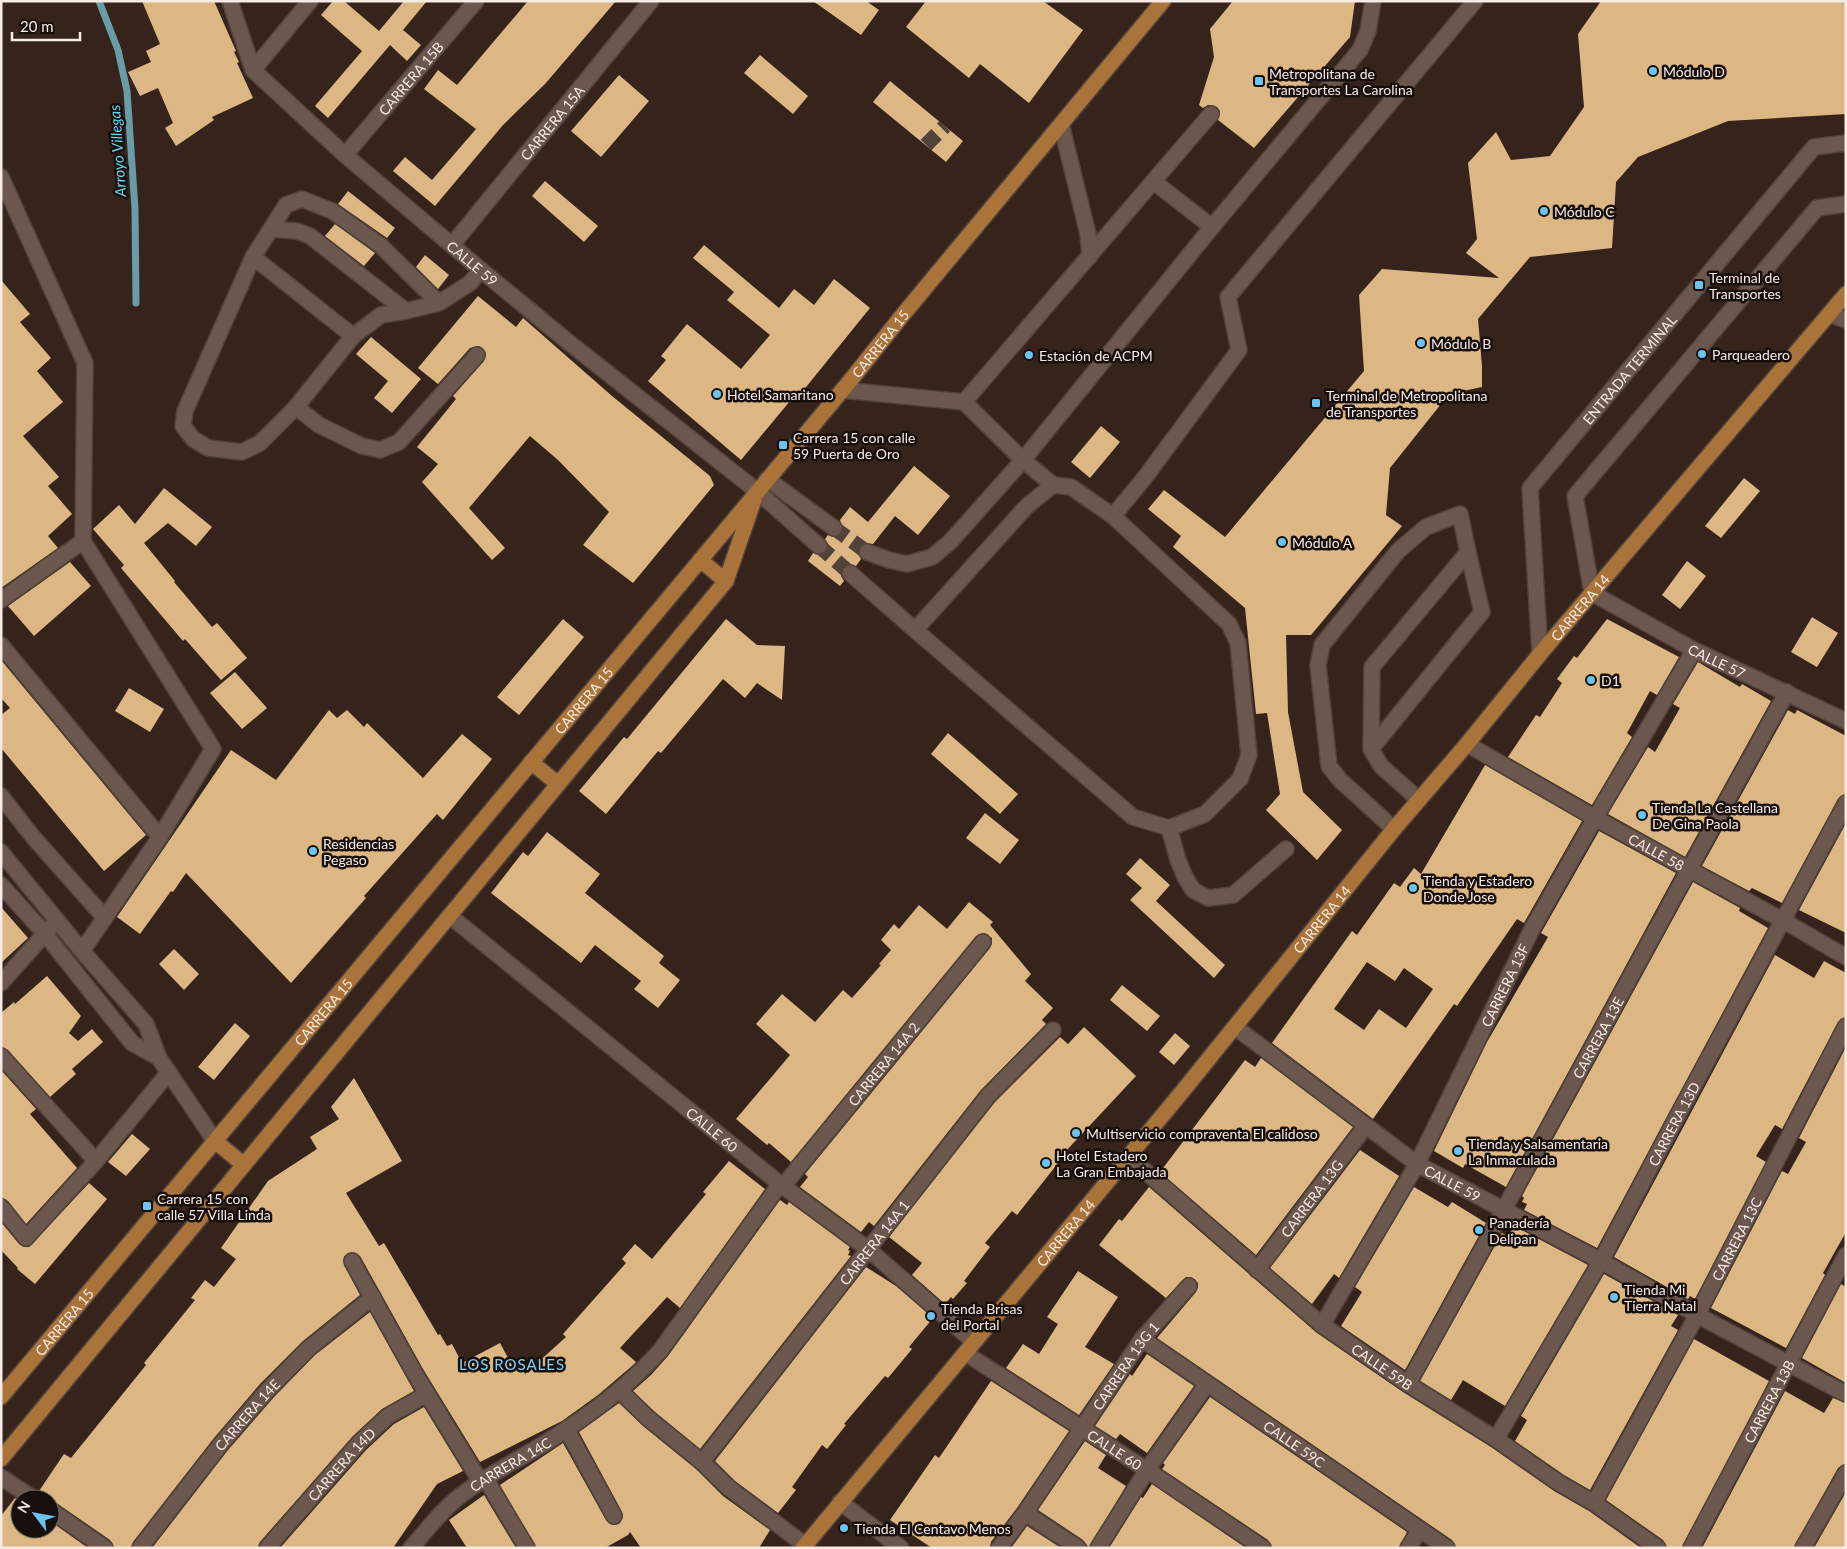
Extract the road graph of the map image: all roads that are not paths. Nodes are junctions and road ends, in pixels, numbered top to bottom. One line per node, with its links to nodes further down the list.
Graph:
1 (230, 1): 8 (street, CALLE 59)
2 (310, 1): 8 (street)
3 (476, 1): 12 (street, CARRERA 15B)
4 (651, 1): 18 (street, CARRERA 15A)
5 (1163, 1): 10 (main road, CARRERA 15)
6 (1373, 1): 16 (street)
7 (1475, 1): 35 (street)
8 (253, 70): 12 (street, CALLE 59)
9 (1211, 114): 14 (street)
10 (1061, 124): 19 (street); 29 (main road, CARRERA 15)
11 (1846, 143): 49 (street, ENTRADA TERMINAL)
12 (345, 155): 18 (street, CALLE 59)
13 (1, 177): 37 (street)
14 (1154, 182): 16 (street); 19 (street)
15 (1846, 204): 44 (street)
16 (1212, 228): 32 (street)
17 (271, 229): 20 (street); 23 (street); 24 (street)
18 (452, 245): 21 (street, CALLE 59)
19 (1090, 256): 30 (street)
20 (254, 257): 27 (street); 31 (street)
21 (481, 270): 23 (street); 33 (street, CALLE 59)
22 (1846, 294): 25 (main road, CARRERA 14)
23 (439, 303): 24 (street)
24 (406, 311): 27 (street)
25 (1829, 314): 26 (street); 44 (main road, CARRERA 14)
26 (1846, 320)
27 (353, 336): 31 (street)
28 (477, 355): 31 (street)
29 (842, 390): 30 (street); 33 (main road, CARRERA 15)
30 (964, 402): 32 (street)
31 (296, 407)
32 (1023, 460): 34 (street); 39 (street)
33 (762, 485): 36 (street); 38 (street); 41 (main road, CARRERA 15); 43 (main road)
34 (1053, 485): 35 (street); 46 (street)
35 (1113, 516): 60 (street)
36 (834, 528)
37 (83, 541): 45 (street); 62 (street)
38 (819, 546)
39 (867, 552)
40 (1468, 552): 53 (street); 53 (street); 61 (street)
41 (700, 560): 43 (main road); 54 (main road, CARRERA 15)
42 (850, 573): 46 (street)
43 (726, 581): 55 (main road)
44 (1592, 593): 48 (street, CALLE 57); 49 (main road, CARRERA 14)
45 (1, 600)
46 (915, 630): 60 (street)
47 (1, 645): 62 (street)
48 (1694, 650): 50 (street, CALLE 57); 59 (street, CARRERA 13F)
49 (1540, 654): 52 (main road, CARRERA 14)
50 (1787, 692): 51 (street, CALLE 57); 65 (street, CARRERA 13E)
51 (1846, 721)
52 (1467, 744): 57 (main road, CARRERA 14); 59 (street, CALLE 58)
53 (1370, 749): 57 (street)
54 (531, 762): 55 (main road); 83 (main road, CARRERA 15)
55 (558, 784): 67 (main road)
56 (1, 796): 68 (street)
57 (1419, 800): 61 (main road, CARRERA 14)
58 (1846, 803): 70 (street, CARRERA 13D)
59 (1595, 818): 65 (street, CALLE 58); 86 (street, CARRERA 13F)
60 (1169, 828): 63 (street)
61 (1394, 829): 77 (main road, CARRERA 14)
62 (160, 837): 68 (street)
63 (1286, 849)
64 (1, 852): 69 (street)
65 (1688, 869): 70 (street, CALLE 58); 90 (street, CARRERA 13E)
66 (1, 885): 71 (street)
67 (450, 916): 87 (main road); 88 (street, CALLE 60)
68 (105, 918): 73 (street)
69 (58, 919): 71 (street); 73 (street)
70 (1784, 921): 74 (street, CALLE 58); 94 (street, CARRERA 13D)
71 (45, 934): 75 (street); 80 (street)
72 (983, 942): 88 (street, CARRERA 14A 2)
73 (82, 951): 80 (street)
74 (1846, 957)
75 (1, 983)
76 (1846, 1026): 98 (street, CARRERA 13C)
77 (1235, 1028): 82 (street, CALLE 59); 84 (main road, CARRERA 14)
78 (1053, 1030): 91 (street, CARRERA 14A 1)
79 (1, 1056): 85 (street)
80 (159, 1058): 81 (street)
81 (169, 1072): 83 (street); 85 (street)
82 (1365, 1127): 86 (street, CALLE 59); 95 (street, CARRERA 13G)
83 (215, 1141): 87 (main road); 108 (main road, CARRERA 15)
84 (1128, 1157): 95 (street, CALLE 59B); 101 (main road, CARRERA 14)
85 (96, 1161): 89 (street)
86 (1416, 1164): 90 (street, CALLE 59); 99 (street, CARRERA 13F)
87 (244, 1166): 112 (main road)
88 (781, 1185): 91 (street, CALLE 60); 105 (street, CARRERA 14A 2)
89 (1, 1207)
90 (1505, 1210): 94 (street, CALLE 59); 104 (street, CARRERA 13E)
91 (868, 1249): 101 (street, CALLE 60); 113 (street, CARRERA 14A 1)
92 (1846, 1255): 102 (street, CARRERA 13B)
93 (352, 1261): 97 (street)
94 (1601, 1261): 98 (street, CALLE 59); 111 (street, CARRERA 13D)
95 (1257, 1270): 99 (street, CALLE 59B)
96 (1188, 1286): 100 (street, CARRERA 13G 1)
97 (372, 1297): 106 (street); 127 (street, CARRERA 14E)
98 (1698, 1315): 102 (street, CALLE 59); 120 (street, CARRERA 13C)
99 (1322, 1325): 104 (street, CALLE 59B)
100 (1142, 1339): 103 (street, CALLE 59C); 109 (street, CARRERA 13G 1)
101 (969, 1347): 109 (street, CALLE 60); 119 (main road, CARRERA 14)
102 (1788, 1363): 107 (street, CALLE 59); 139 (street, CARRERA 13B)
103 (1207, 1384): 114 (street); 124 (street, CALLE 59C)
104 (1408, 1384): 111 (street, CALLE 59B)
105 (619, 1390): 110 (street, CARRERA 14C); 113 (street)
106 (427, 1394): 117 (street); 128 (street, CARRERA 14D)
107 (1846, 1394)
108 (1, 1397)
109 (1082, 1428): 114 (street, CALLE 60); 121 (street, CARRERA 13G 1)
110 (567, 1430): 117 (street, CARRERA 14C); 122 (street)
111 (1496, 1439): 120 (street, CALLE 59B)
112 (1, 1459)
113 (702, 1462): 125 (street)
114 (1147, 1470): 134 (street); 135 (street, CALLE 60)
115 (1846, 1473): 140 (street)
116 (1, 1477): 118 (street)
117 (482, 1480): 129 (street, CARRERA 14C); 130 (street)
118 (19, 1489)
119 (840, 1502): 125 (main road, CARRERA 14); 131 (street)
120 (1594, 1503): 138 (street, CALLE 59B)
121 (1025, 1513): 132 (street, CARRERA 13G 1); 133 (street)
122 (614, 1516)
123 (60, 1517): 126 (street)
124 (1420, 1530): 136 (street); 137 (street, CALLE 59C)
125 (804, 1546)
126 (105, 1548)
127 (140, 1548)
128 (267, 1548)
129 (411, 1548)
130 (527, 1548)
131 (900, 1548)
132 (999, 1548)
133 (1078, 1548)
134 (1098, 1548)
135 (1263, 1548)
136 (1408, 1548)
137 (1447, 1548)
138 (1658, 1548)
139 (1691, 1548)
140 (1803, 1548)

